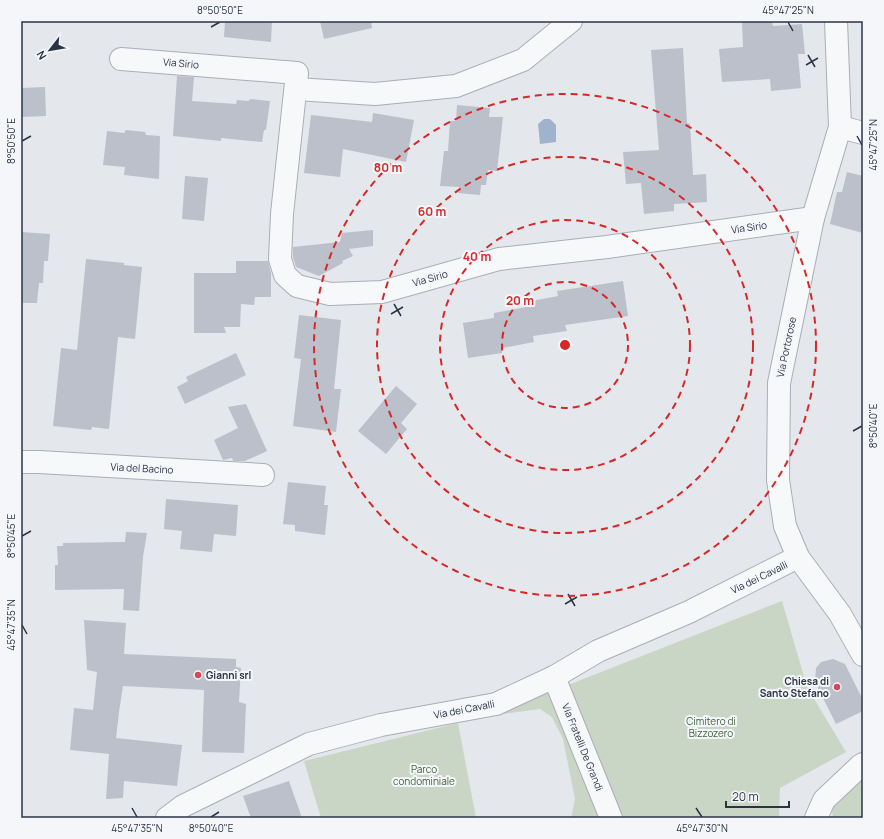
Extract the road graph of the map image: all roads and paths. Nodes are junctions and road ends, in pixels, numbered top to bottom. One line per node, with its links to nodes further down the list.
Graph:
1 (571, 21): 4 (street)
2 (836, 21): 5 (street, Via Portorose)
3 (121, 58): 4 (street, Via Sirio)
4 (296, 88): 7 (street, Via Sirio)
5 (840, 127): 6 (street); 7 (street, Via Portorose)
6 (863, 133)
7 (813, 218): 10 (street, Via Portorose)
8 (21, 462): 9 (street, Via del Bacino)
9 (263, 475)
10 (798, 557): 11 (street, Via Portorose); 12 (street, Via dei Cavalli)
11 (863, 655)
12 (554, 677): 14 (street, Via dei Cavalli); 15 (street, Via Fratelli De Grandi)
13 (863, 764): 16 (street)
14 (167, 818)
15 (611, 818)
16 (816, 818)

